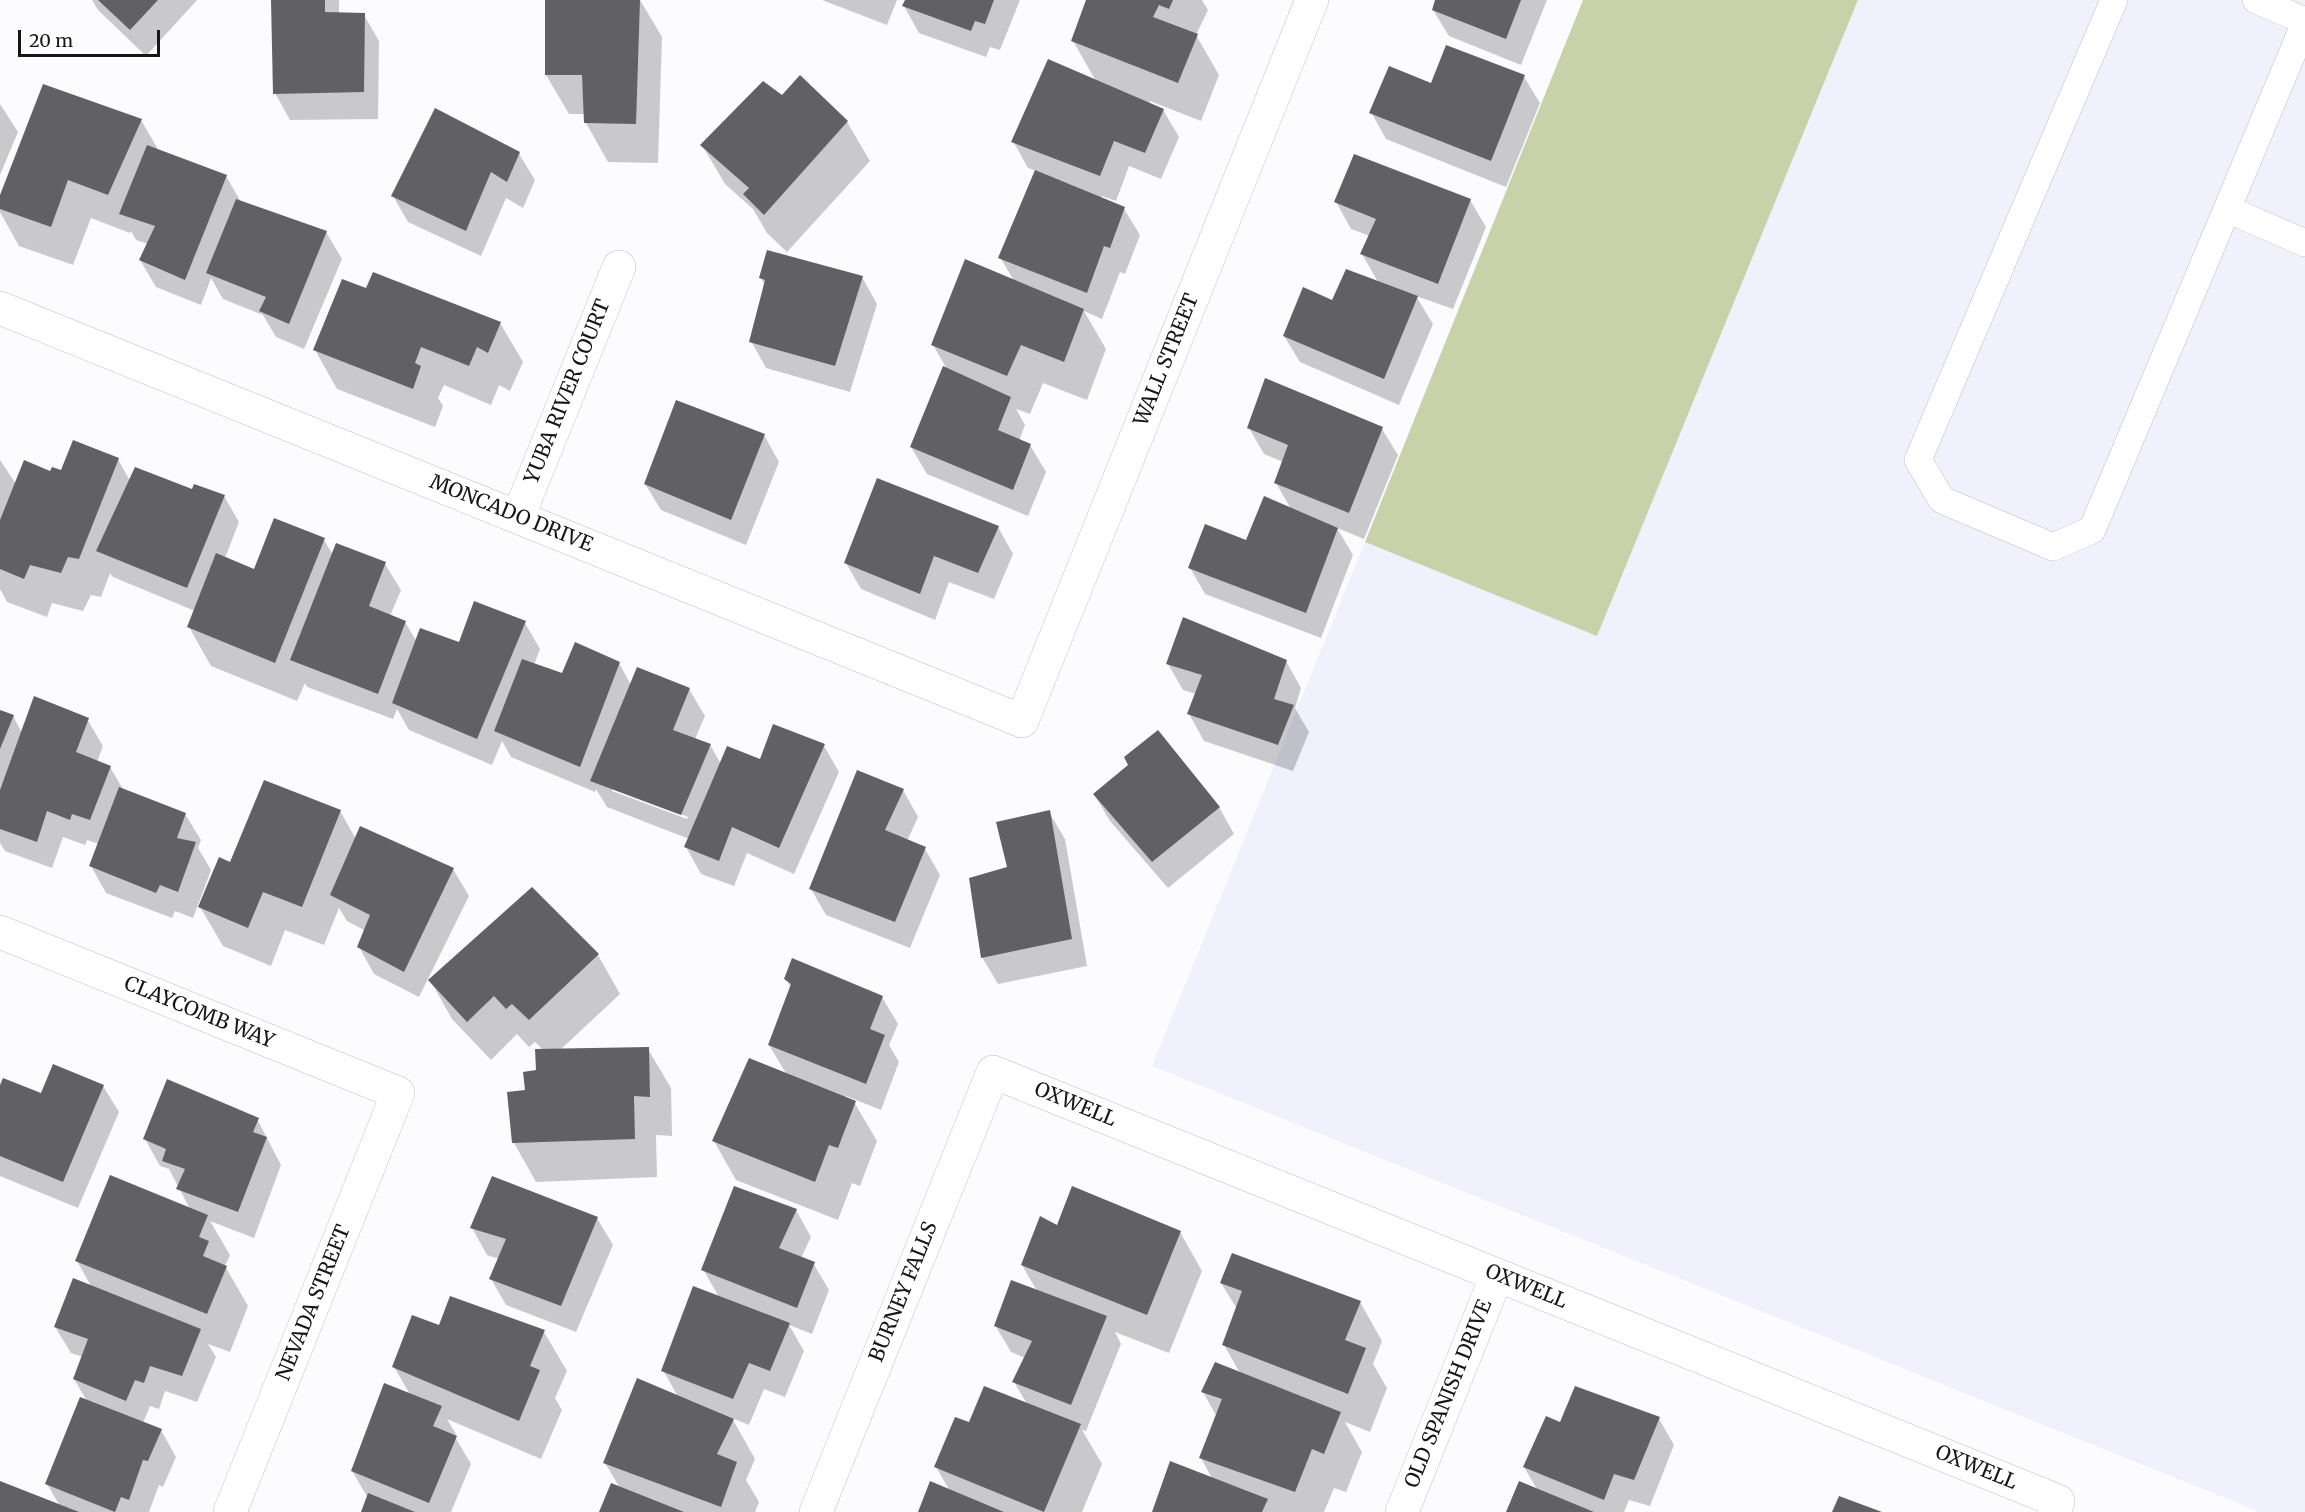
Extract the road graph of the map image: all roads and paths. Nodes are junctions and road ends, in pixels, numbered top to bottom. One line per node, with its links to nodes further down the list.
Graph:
1 (1312, 0): 10 (street, WALL STREET)
2 (2114, 0): 5 (lane)
3 (2256, 0): 4 (lane)
4 (2305, 22): 5 (lane)
5 (2227, 208): 6 (lane)
6 (2305, 243)
7 (619, 267): 9 (street, YUBA RIVER COURT)
8 (0, 308): 9 (street, MONCADO DRIVE)
9 (518, 517): 10 (street, MONCADO DRIVE)
10 (1022, 721)
11 (0, 932): 13 (street, CLAYCOMB WAY)
12 (993, 1072): 14 (street, OXWELL); 17 (street, BURNEY FALLS)
13 (398, 1093): 16 (street, NEVADA STREET)
14 (1497, 1275): 15 (street, OXWELL); 18 (street, OLD SPANISH DRIVE)
15 (2056, 1507)
16 (230, 1512)
17 (816, 1512)
18 (1402, 1512)

